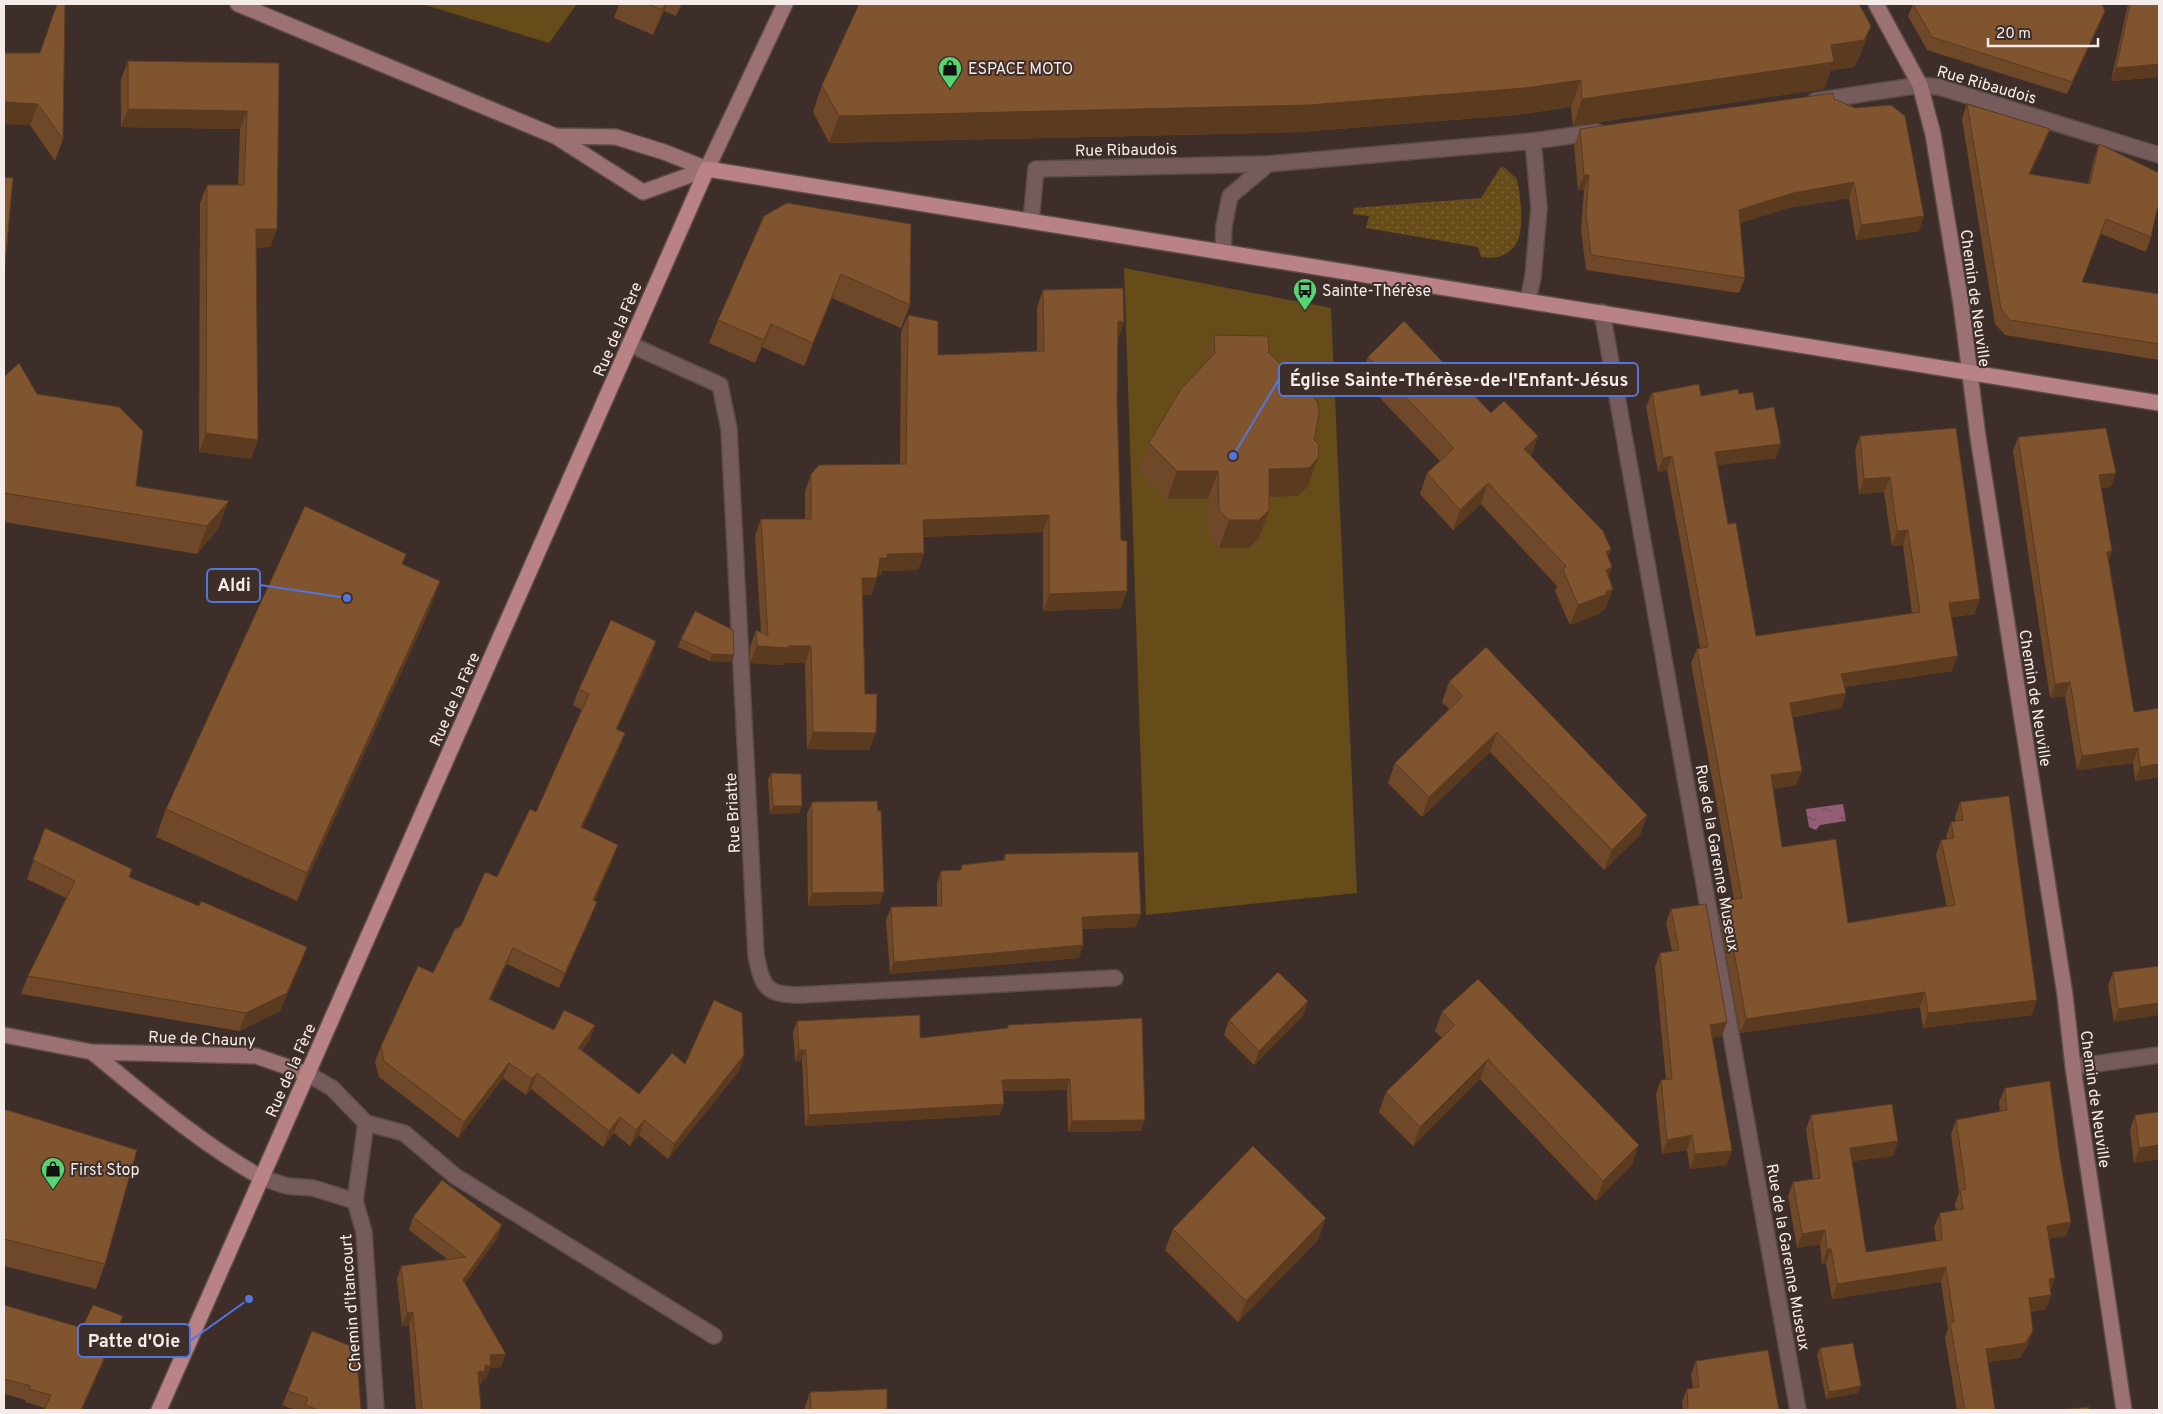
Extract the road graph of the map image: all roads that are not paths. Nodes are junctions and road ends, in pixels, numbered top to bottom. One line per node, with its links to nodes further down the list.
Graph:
1 (238, 4): 7 (main road)
2 (785, 4): 11 (main road, Rue de la Fère)
3 (1876, 4): 4 (main road, Chemin de Neuville)
4 (1920, 85): 5 (street, Rue Ribaudois); 9 (street, Rue Ribaudois); 17 (main road, Chemin de Neuville)
5 (1799, 104)
6 (1614, 130): 8 (street, Rue Ribaudois)
7 (555, 136): 11 (main road); 11 (main road)
8 (1534, 141): 10 (street, Rue Ribaudois); 14 (street)
9 (2159, 155)
10 (1268, 164): 12 (street, Rue Ribaudois); 13 (street)
11 (707, 169): 12 (main road); 16 (main road, Rue de la Fère)
12 (1031, 221): 13 (main road)
13 (1223, 252): 14 (main road)
14 (1528, 300): 15 (main road)
15 (1602, 312): 17 (main road); 31 (street, Rue de la Garenne Museux)
16 (629, 344): 19 (street, Rue Briatte); 24 (main road, Rue de la Fère)
17 (1969, 371): 18 (main road); 23 (main road, Chemin de Neuville)
18 (2159, 403)
19 (1115, 978)
20 (4, 1034): 21 (main road, Rue de Chauny)
21 (92, 1052): 24 (main road, Rue de Chauny); 26 (main road, Rue de Chauny)
22 (2159, 1055): 23 (street)
23 (2073, 1067): 32 (main road, Chemin de Neuville)
24 (308, 1074): 25 (street); 26 (main road, Rue de la Fère)
25 (366, 1123): 27 (street, Chemin d'Itancourt); 28 (street)
26 (262, 1178): 27 (street); 29 (main road, Rue de la Fère)
27 (355, 1201): 30 (street, Chemin d'Itancourt)
28 (714, 1336)
29 (159, 1410)
30 (376, 1410)
31 (1798, 1410)
32 (2124, 1410)

